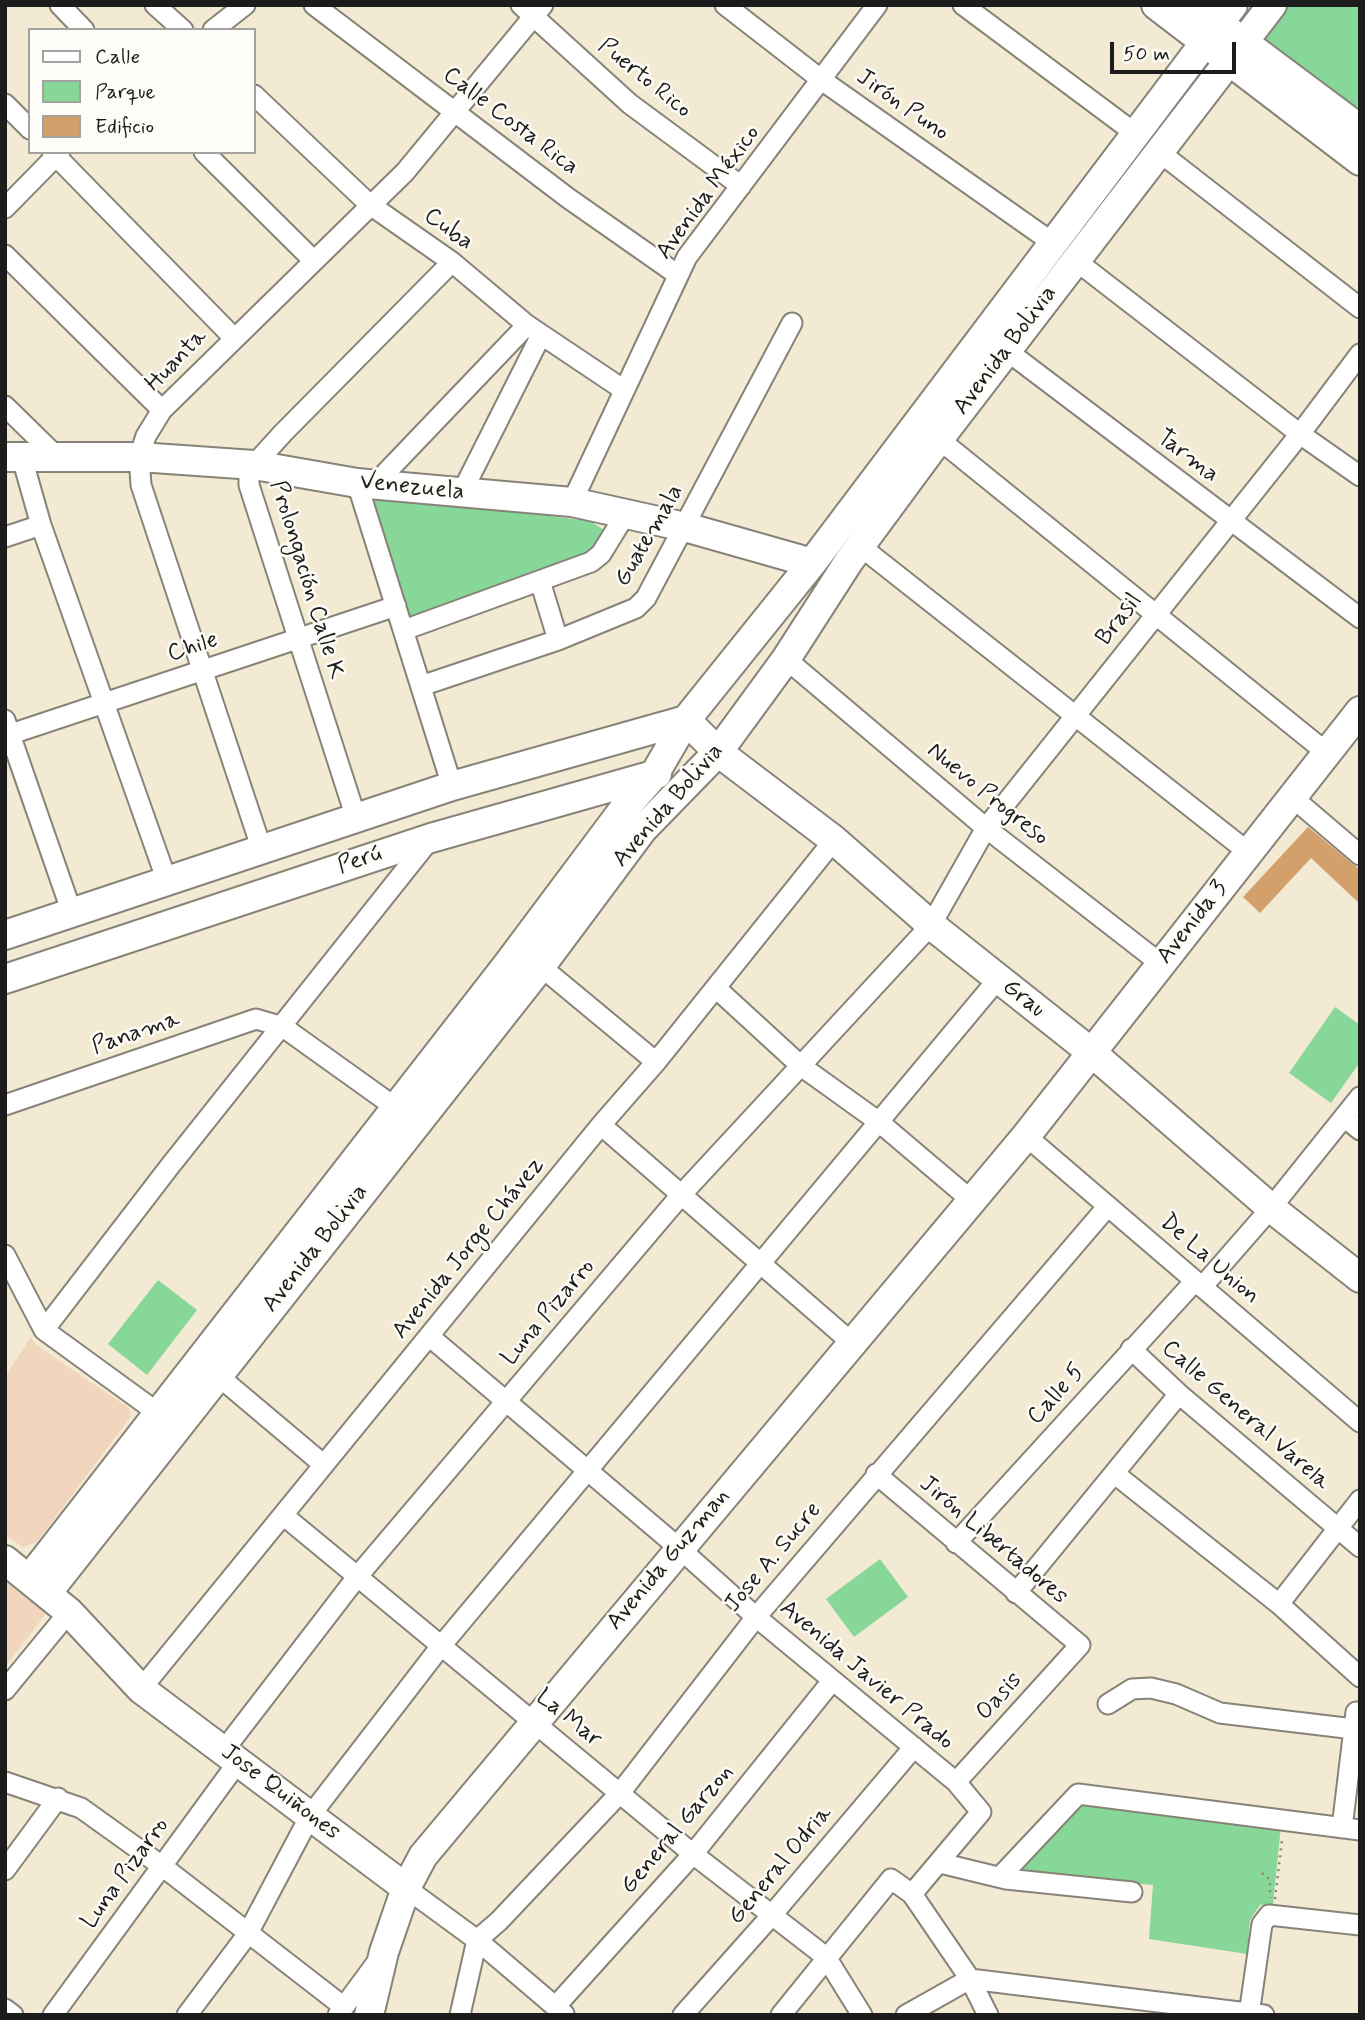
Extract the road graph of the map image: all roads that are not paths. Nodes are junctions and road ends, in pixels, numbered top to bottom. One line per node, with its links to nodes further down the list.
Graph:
1 (60, 5): 13 (street)
2 (155, 5): 14 (street)
3 (245, 5): 15 (street)
4 (314, 5): 20 (street, Calle Costa Rica)
5 (725, 5): 17 (street, Jirón Puno)
6 (877, 5): 17 (street, Avenida México)
7 (963, 5): 23 (street)
8 (1156, 5): 12 (street)
9 (1194, 5): 12 (street)
10 (1272, 5): 16 (street, Avenida Bolivia)
11 (532, 9): 20 (street, Huanta); 28 (street, Puerto Rico)
12 (1219, 24): 16 (street); 23 (street, Avenida Bolivia)
13 (82, 28)
14 (181, 28)
15 (216, 28)
16 (1237, 52): 21 (street); 24 (street, Avenida Bolivia); 27 (street)
17 (823, 80): 28 (street, Avenida México); 31 (street, Jirón Puno)
18 (256, 97): 29 (street, Cuba)
19 (5, 104): 22 (street)
20 (454, 109): 29 (street, Huanta); 36 (street, Calle Costa Rica)
21 (1357, 122)
22 (28, 127)
23 (1136, 134): 31 (street, Avenida Bolivia)
24 (1158, 151): 34 (street, Avenida Bolivia); 37 (street)
25 (56, 154): 30 (street); 41 (street)
26 (207, 154): 33 (street)
27 (1360, 161)
28 (741, 186): 36 (street, Avenida México)
29 (369, 204): 33 (street, Huanta); 35 (street, Cuba)
30 (5, 208)
31 (1053, 243): 40 (street, Avenida Bolivia)
32 (5, 255): 46 (street)
33 (313, 260): 41 (street, Huanta)
34 (1075, 260): 42 (street, Avenida Bolivia); 48 (street)
35 (452, 262): 39 (street, Cuba); 52 (street, Prolongación Calle K)
36 (678, 275): 44 (street, Avenida México)
37 (1360, 308)
38 (792, 323): 60 (street, Guatemala)
39 (534, 330): 44 (street, Cuba); 54 (street); 55 (street)
40 (985, 334): 42 (street, Tarma); 47 (street, Avenida Bolivia)
41 (234, 338): 46 (street, Huanta)
42 (1007, 351): 47 (street, Avenida Bolivia); 58 (street, Tarma)
43 (1360, 354): 48 (street, Brasil)
44 (624, 390): 56 (street, Avenida México)
45 (5, 406): 49 (street)
46 (162, 410): 50 (street, Huanta)
47 (928, 431): 62 (street, Avenida Bolivia); 63 (street, Avenida Bolivia); 66 (street)
48 (1300, 434): 53 (street); 58 (street, Brasil)
49 (57, 457): 50 (street, Venezuela); 51 (street, Venezuela)
50 (139, 457): 52 (street, Venezuela); 72 (street)
51 (13, 458): 59 (street)
52 (254, 465): 54 (street, Venezuela); 69 (street, Prolongación Calle K)
53 (1360, 476)
54 (366, 483): 55 (street, Venezuela); 65 (street)
55 (461, 494): 56 (street, Venezuela)
56 (572, 502): 57 (street, Venezuela)
57 (625, 515): 60 (street, Venezuela); 64 (street)
58 (1231, 521): 66 (street, Brasil); 67 (street, Tarma)
59 (41, 525): 61 (street); 74 (street)
60 (685, 527): 63 (street, Venezuela); 70 (street, Guatemala)
61 (5, 537)
62 (860, 546): 71 (street, Avenida Bolivia); 75 (street)
63 (812, 563): 76 (street, Avenida Bolivia)
64 (540, 581): 68 (street); 70 (street)
65 (396, 606): 68 (street); 69 (street, Chile)
66 (1156, 614): 75 (street, Brasil); 80 (street)
67 (1360, 618)
68 (404, 630): 73 (street)
69 (298, 639): 72 (street, Chile); 84 (street, Prolongación Calle K)
70 (558, 640): 73 (street, Guatemala)
71 (786, 659): 79 (street, Avenida Bolivia); 85 (street, Nuevo Progreso)
72 (204, 670): 74 (street, Chile); 88 (street)
73 (421, 686): 82 (street)
74 (106, 703): 78 (street, Chile); 91 (street)
75 (1075, 716): 85 (street, Brasil); 89 (street)
76 (686, 720): 79 (street, Grau); 81 (street, Avenida Bolivia); 82 (street, Perú)
77 (1357, 720): 80 (street, Avenida 3)
78 (7, 730): 92 (street)
79 (718, 752): 81 (street, Perú); 87 (street, Grau); 95 (street, Avenida Bolivia)
80 (1327, 753): 83 (street, Avenida 3)
81 (654, 775): 86 (street, Perú); 95 (street, Avenida Bolivia)
82 (452, 786): 84 (street, Perú)
83 (1292, 797): 89 (street, Avenida 3); 90 (street)
84 (356, 818): 88 (street, Perú)
85 (986, 828): 93 (street, Brasil); 96 (street, Nuevo Progreso)
86 (431, 838): 97 (street, Perú); 100 (street)
87 (834, 840): 93 (street, Grau); 99 (street, Avenida Jorge Chávez)
88 (262, 850): 91 (street, Perú)
89 (1248, 852): 96 (street, Avenida 3)
90 (1360, 855)
91 (167, 881): 92 (street, Perú)
92 (72, 913): 94 (street, Perú)
93 (930, 925): 98 (street, Grau); 103 (street, Luna Pizarro)
94 (5, 935)
95 (530, 958): 102 (street); 106 (street, Avenida Bolivia)
96 (1161, 964): 101 (street, Avenida 3)
97 (5, 979)
98 (998, 979): 101 (street, Grau); 108 (street)
99 (716, 988): 102 (street, Avenida Jorge Chávez); 103 (street)
100 (283, 1027): 105 (street, Panama); 106 (street); 120 (street)
101 (1091, 1052): 111 (street, Avenida 3); 115 (street, Grau)
102 (656, 1062): 109 (street, Avenida Jorge Chávez)
103 (801, 1066): 108 (street); 112 (street, Luna Pizarro)
104 (1360, 1097): 107 (street, Calle 5)
105 (5, 1105)
106 (405, 1114): 124 (street, Avenida Bolivia)
107 (1344, 1117): 110 (street); 115 (street, Calle 5)
108 (879, 1122): 113 (street); 117 (street)
109 (601, 1125): 112 (street); 121 (street, Avenida Jorge Chávez)
110 (1360, 1130)
111 (1026, 1136): 113 (street, Avenida Guzman); 114 (street, De La Union)
112 (681, 1195): 117 (street); 126 (street, Luna Pizarro)
113 (971, 1200): 122 (street, Avenida Guzman)
114 (1108, 1206): 119 (street, De La Union); 131 (street, Jose A. Sucre)
115 (1272, 1208): 118 (street, Grau); 119 (street, Calle 5)
116 (5, 1255): 120 (street)
117 (761, 1264): 122 (street); 130 (street)
118 (1360, 1278)
119 (1198, 1284): 123 (street, Calle 5); 128 (street, De La Union)
120 (44, 1330): 127 (street)
121 (429, 1336): 126 (street, Avenida Javier Prado); 129 (street, Avenida Jorge Chávez)
122 (851, 1342): 138 (street, Avenida Guzman)
123 (1131, 1349): 125 (street, Calle General Varela); 136 (street, Calle 5)
124 (208, 1367): 127 (street, Avenida Bolivia); 129 (street); 141 (street, Avenida Bolivia)
125 (1179, 1394): 132 (street); 135 (street, Calle General Varela)
126 (507, 1400): 130 (street, Avenida Javier Prado); 140 (street, Luna Pizarro)
127 (158, 1413): 141 (street, Avenida Bolivia)
128 (1360, 1422)
129 (324, 1465): 134 (street, Avenida Jorge Chávez)
130 (588, 1470): 138 (street, Avenida Javier Prado); 147 (street)
131 (876, 1474): 136 (street, Jirón Libertadores); 145 (street, Jose A. Sucre)
132 (1115, 1474): 142 (street); 143 (street)
133 (1360, 1500): 135 (street)
134 (283, 1515): 140 (street, La Mar); 150 (street, Avenida Jorge Chávez)
135 (1336, 1528): 137 (street, Calle General Varela); 143 (street)
136 (956, 1543): 142 (street, Jirón Libertadores)
137 (1360, 1547)
138 (679, 1548): 145 (street, Avenida Javier Prado); 154 (street, Avenida Guzman)
139 (5, 1560): 141 (street, Jose Quiñones)
140 (358, 1577): 147 (street, La Mar); 156 (street, Luna Pizarro)
141 (38, 1586): 144 (street, Jose Quiñones)
142 (1016, 1593): 146 (street, Jirón Libertadores)
143 (1279, 1604): 148 (street)
144 (69, 1612): 150 (street, Jose Quiñones); 151 (street)
145 (756, 1617): 149 (street, Avenida Javier Prado); 159 (street, Jose A. Sucre)
146 (1080, 1645): 158 (street, Oasis)
147 (441, 1646): 154 (street, La Mar); 161 (street)
148 (1360, 1677)
149 (832, 1681): 155 (street, Avenida Javier Prado); 163 (street, General Garzon)
150 (141, 1689): 156 (street, Jose Quiñones)
151 (5, 1690)
152 (1108, 1704): 153 (street)
153 (1357, 1720): 162 (street)
154 (533, 1722): 159 (street, La Mar); 168 (street, Avenida Guzman)
155 (914, 1747): 158 (street, Avenida Javier Prado); 171 (street, General Odria)
156 (231, 1756): 161 (street, Jose Quiñones); 165 (street, Luna Pizarro)
157 (5, 1782): 160 (street)
158 (956, 1782): 164 (street, Avenida Javier Prado)
159 (620, 1793): 163 (street, La Mar); 174 (street, Jose A. Sucre)
160 (58, 1798): 165 (street); 166 (street)
161 (310, 1815): 168 (street, Jose Quiñones); 173 (street)
162 (1351, 1829): 167 (street)
163 (693, 1854): 171 (street, La Mar); 179 (street, General Garzon)
164 (940, 1863): 167 (street); 170 (street)
165 (162, 1866): 173 (street); 183 (street, Luna Pizarro)
166 (5, 1870)
167 (1000, 1877): 169 (street)
168 (406, 1888): 174 (street, Jose Quiñones); 180 (street, Avenida Guzman)
169 (1132, 1892)
170 (912, 1894): 175 (street); 176 (street)
171 (771, 1916): 175 (street, La Mar); 186 (street, General Odria)
172 (1360, 1925): 181 (street)
173 (247, 1935): 180 (street); 184 (street)
174 (477, 1940): 179 (street, Jose Quiñones); 185 (street)
175 (826, 1957): 187 (street); 188 (street)
176 (970, 1979): 177 (street); 189 (street); 190 (street)
177 (1131, 2007): 181 (street)
178 (5, 2009): 182 (street)
179 (561, 2011)
180 (351, 2012)
181 (1255, 2014)
182 (13, 2015)
183 (53, 2015)
184 (187, 2015)
185 (460, 2015)
186 (683, 2015)
187 (781, 2015)
188 (862, 2015)
189 (906, 2015)
190 (988, 2015)

